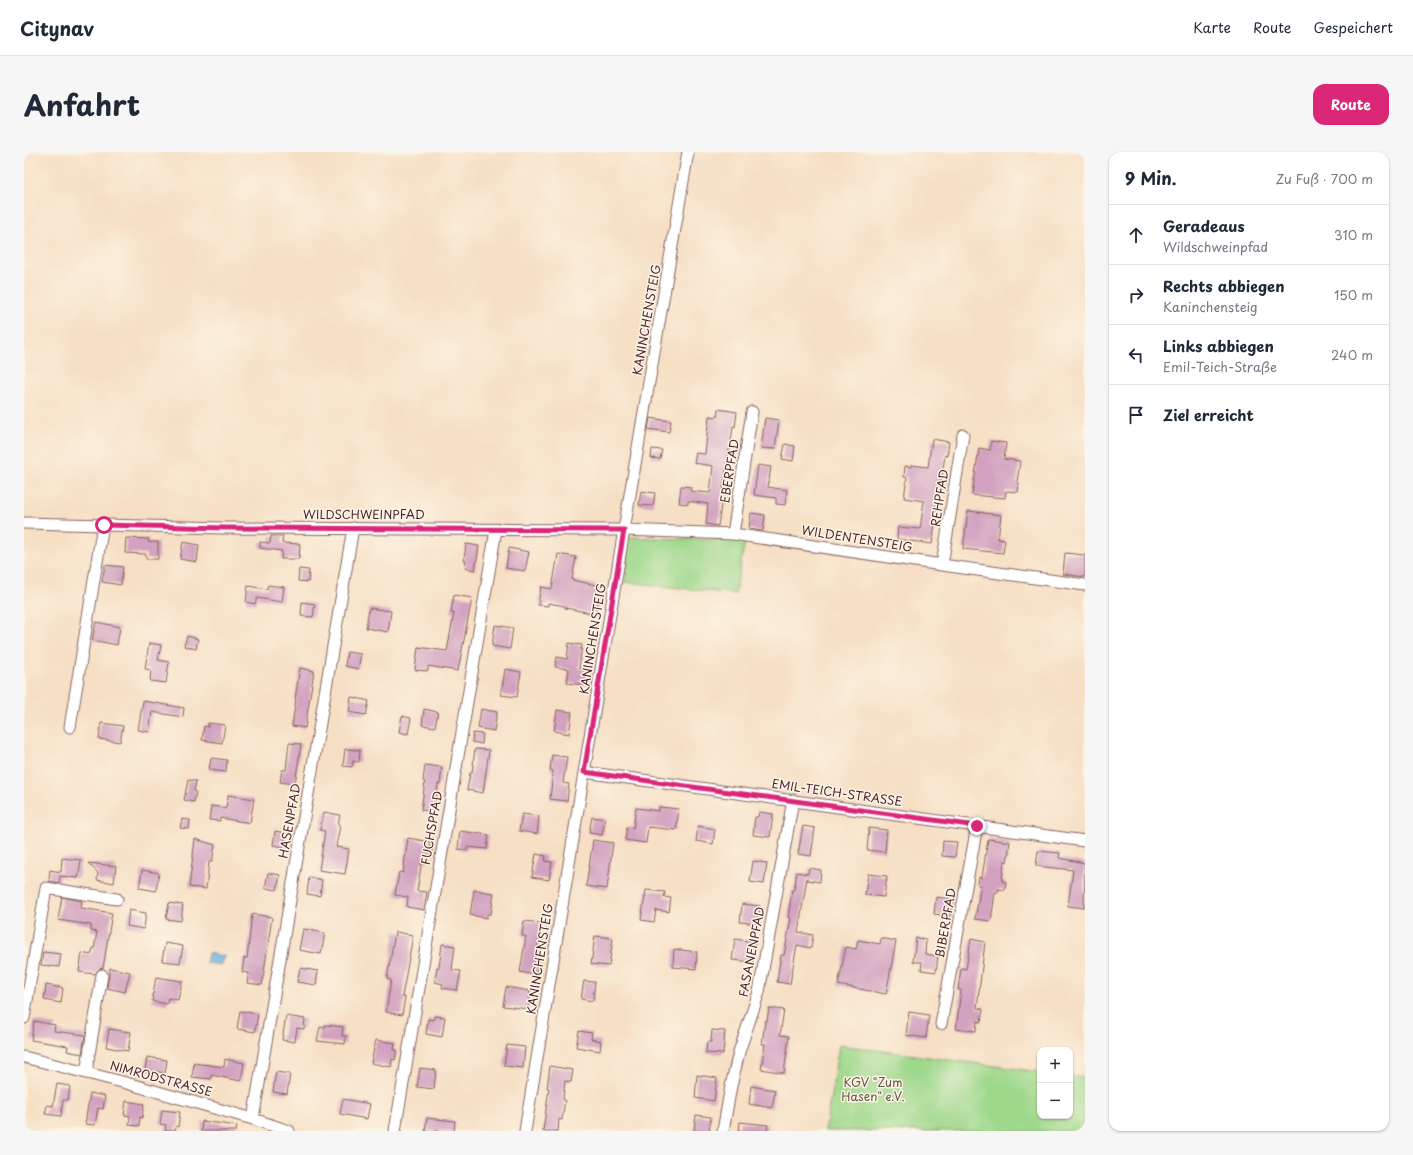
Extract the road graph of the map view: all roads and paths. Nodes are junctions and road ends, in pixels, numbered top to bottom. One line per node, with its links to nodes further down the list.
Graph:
1 (688, 152): 8 (street, KANINCHENSTEIG)
2 (752, 412): 9 (street, EBERPFAD)
3 (963, 435): 10 (street, REHPFAD)
4 (24, 523): 5 (street, WILDSCHWEINPFAD)
5 (104, 525): 6 (street, WILDSCHWEINPFAD); 12 (street)
6 (353, 528): 7 (street, WILDSCHWEINPFAD); 23 (street, HASENPFAD)
7 (496, 530): 8 (street, WILDSCHWEINPFAD); 26 (street, FUCHSPFAD)
8 (624, 530): 9 (street, WILDENTENSTEIG); 13 (street, KANINCHENSTEIG)
9 (733, 534): 10 (street, WILDENTENSTEIG)
10 (942, 565): 11 (street, WILDENTENSTEIG)
11 (1085, 585)
12 (70, 727)
13 (584, 772): 14 (street, EMIL-TEICH-STRASSE); 27 (street, KANINCHENSTEIG)
14 (793, 800): 15 (street, EMIL-TEICH-STRASSE); 28 (street, FASANENPFAD)
15 (977, 826): 16 (street, EMIL-TEICH-STRASSE); 20 (street, BIBERPFAD)
16 (1085, 841)
17 (116, 899): 19 (street)
18 (102, 975): 22 (street)
19 (24, 1018)
20 (941, 1024)
21 (24, 1057): 22 (street, NIMRODSTRASSE)
22 (86, 1073): 23 (street, NIMRODSTRASSE)
23 (253, 1119): 24 (street, NIMRODSTRASSE)
24 (277, 1129): 25 (street, NIMRODSTRASSE)
25 (289, 1131)
26 (395, 1131)
27 (525, 1131)
28 (723, 1131)

